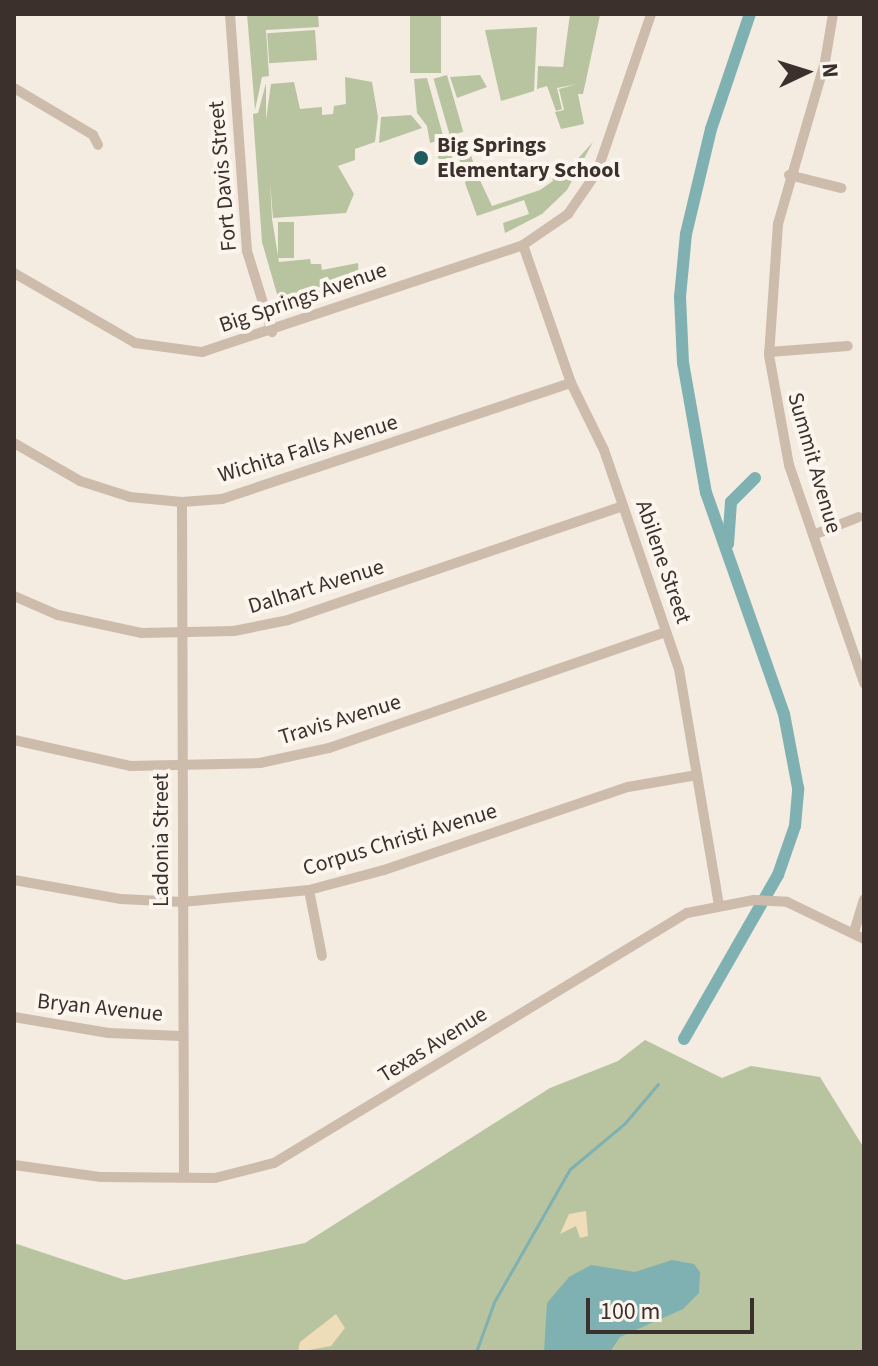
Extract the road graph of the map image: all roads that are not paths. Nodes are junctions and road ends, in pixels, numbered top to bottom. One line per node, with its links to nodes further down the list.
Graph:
1 (230, 14): 10 (street, Fort Davis Street)
2 (651, 14): 8 (street, Big Springs Avenue)
3 (833, 14): 6 (street, Summit Avenue)
4 (14, 88): 5 (street)
5 (98, 145)
6 (789, 175): 7 (street); 12 (street, Summit Avenue)
7 (841, 188)
8 (523, 245): 10 (street, Big Springs Avenue); 13 (street, Abilene Street)
9 (14, 273): 10 (street, Big Springs Avenue)
10 (272, 332)
11 (848, 346): 12 (street)
12 (769, 352): 18 (street, Summit Avenue)
13 (571, 383): 15 (street, Wichita Falls Avenue); 16 (street, Abilene Street)
14 (14, 443): 15 (street, Wichita Falls Avenue)
15 (182, 502): 21 (street, Ladonia Street)
16 (623, 506): 20 (street, Abilene Street); 21 (street, Dalhart Avenue)
17 (859, 517): 18 (street)
18 (813, 535): 22 (street, Summit Avenue)
19 (14, 596): 21 (street, Dalhart Avenue)
20 (666, 632): 24 (street, Travis Avenue); 25 (street, Abilene Street)
21 (182, 635): 24 (street, Ladonia Street)
22 (864, 683)
23 (14, 740): 24 (street, Travis Avenue)
24 (182, 769): 29 (street, Ladonia Street)
25 (697, 775): 27 (street, Corpus Christi Avenue); 30 (street, Abilene Street)
26 (14, 880): 29 (street, Corpus Christi Avenue)
27 (309, 890): 29 (street, Corpus Christi Avenue); 33 (street)
28 (864, 900): 31 (street)
29 (182, 902): 35 (street, Ladonia Street)
30 (719, 905): 31 (street, Texas Avenue); 37 (street, Texas Avenue)
31 (854, 932): 32 (street, Texas Avenue)
32 (864, 939)
33 (322, 956)
34 (14, 1017): 35 (street, Bryan Avenue)
35 (181, 1036): 37 (street, Ladonia Street)
36 (14, 1165): 37 (street, Texas Avenue)
37 (184, 1177)

